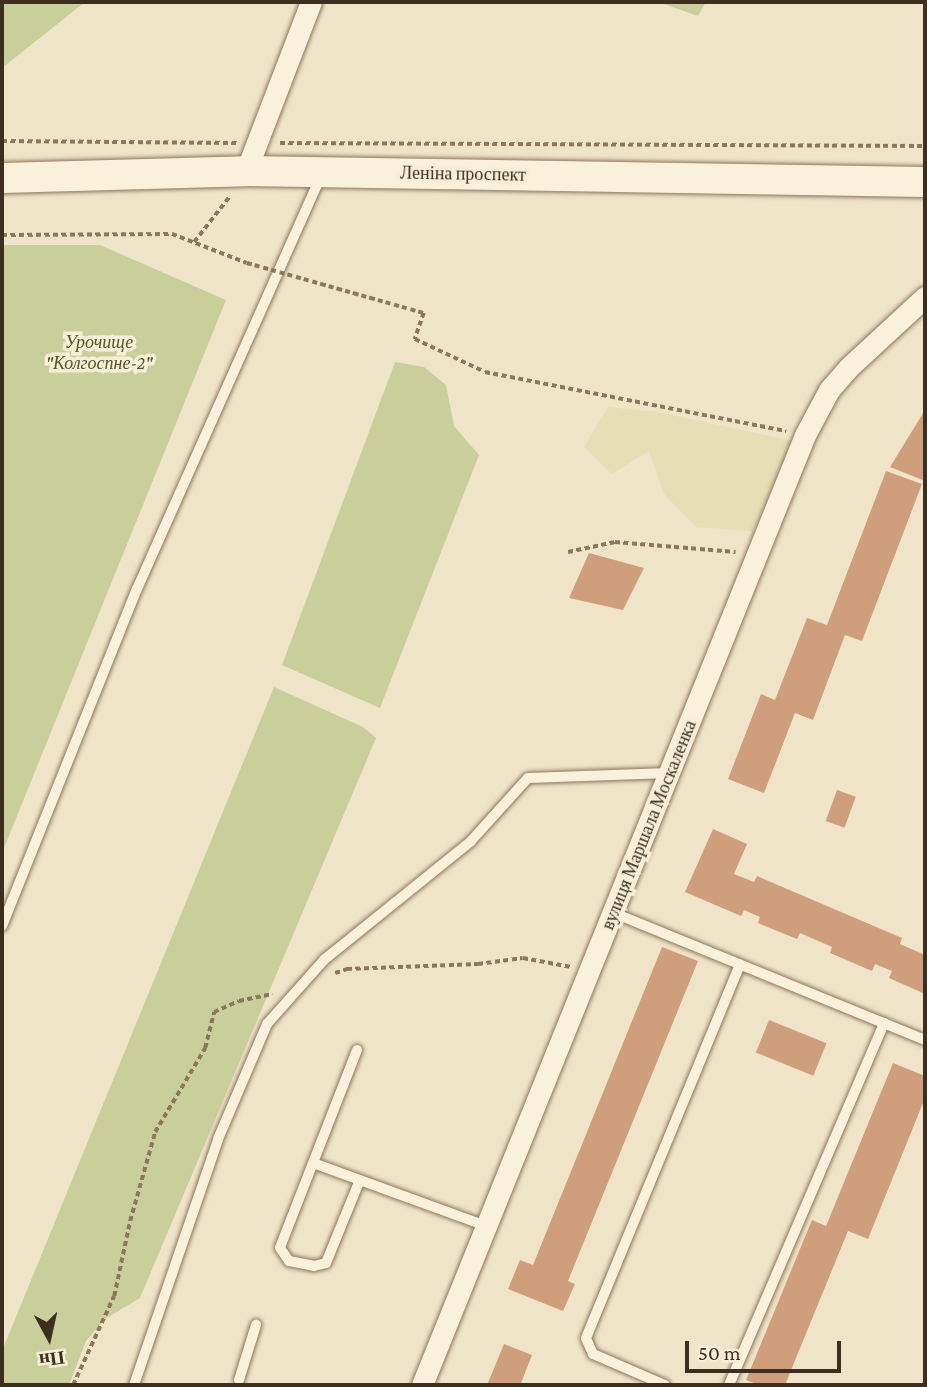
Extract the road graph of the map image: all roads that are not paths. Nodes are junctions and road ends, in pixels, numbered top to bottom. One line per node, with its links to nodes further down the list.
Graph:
1 (311, 2): 2 (street)
2 (243, 157): 3 (main road, Леніна проспект); 4 (main road, Леніна проспект)
3 (323, 172): 5 (main road, Леніна проспект); 9 (lane)
4 (2, 178)
5 (925, 182)
6 (925, 297): 7 (street, вулиця Маршала Москаленка)
7 (670, 773): 8 (street, вулиця Маршала Москаленка); 19 (lane)
8 (614, 913): 10 (lane); 16 (street, вулиця Маршала Москаленка)
9 (2, 926)
10 (740, 964): 11 (lane); 22 (lane)
11 (884, 1023): 12 (lane); 23 (lane)
12 (925, 1040)
13 (356, 1050): 14 (lane)
14 (313, 1163): 15 (lane); 15 (lane)
15 (359, 1181): 16 (lane)
16 (486, 1226): 21 (street, вулиця Маршала Москаленка)
17 (256, 1325): 18 (lane)
18 (238, 1383): 20 (lane)
19 (134, 1385)
20 (251, 1385)
21 (422, 1385)
22 (665, 1385)
23 (729, 1385)

